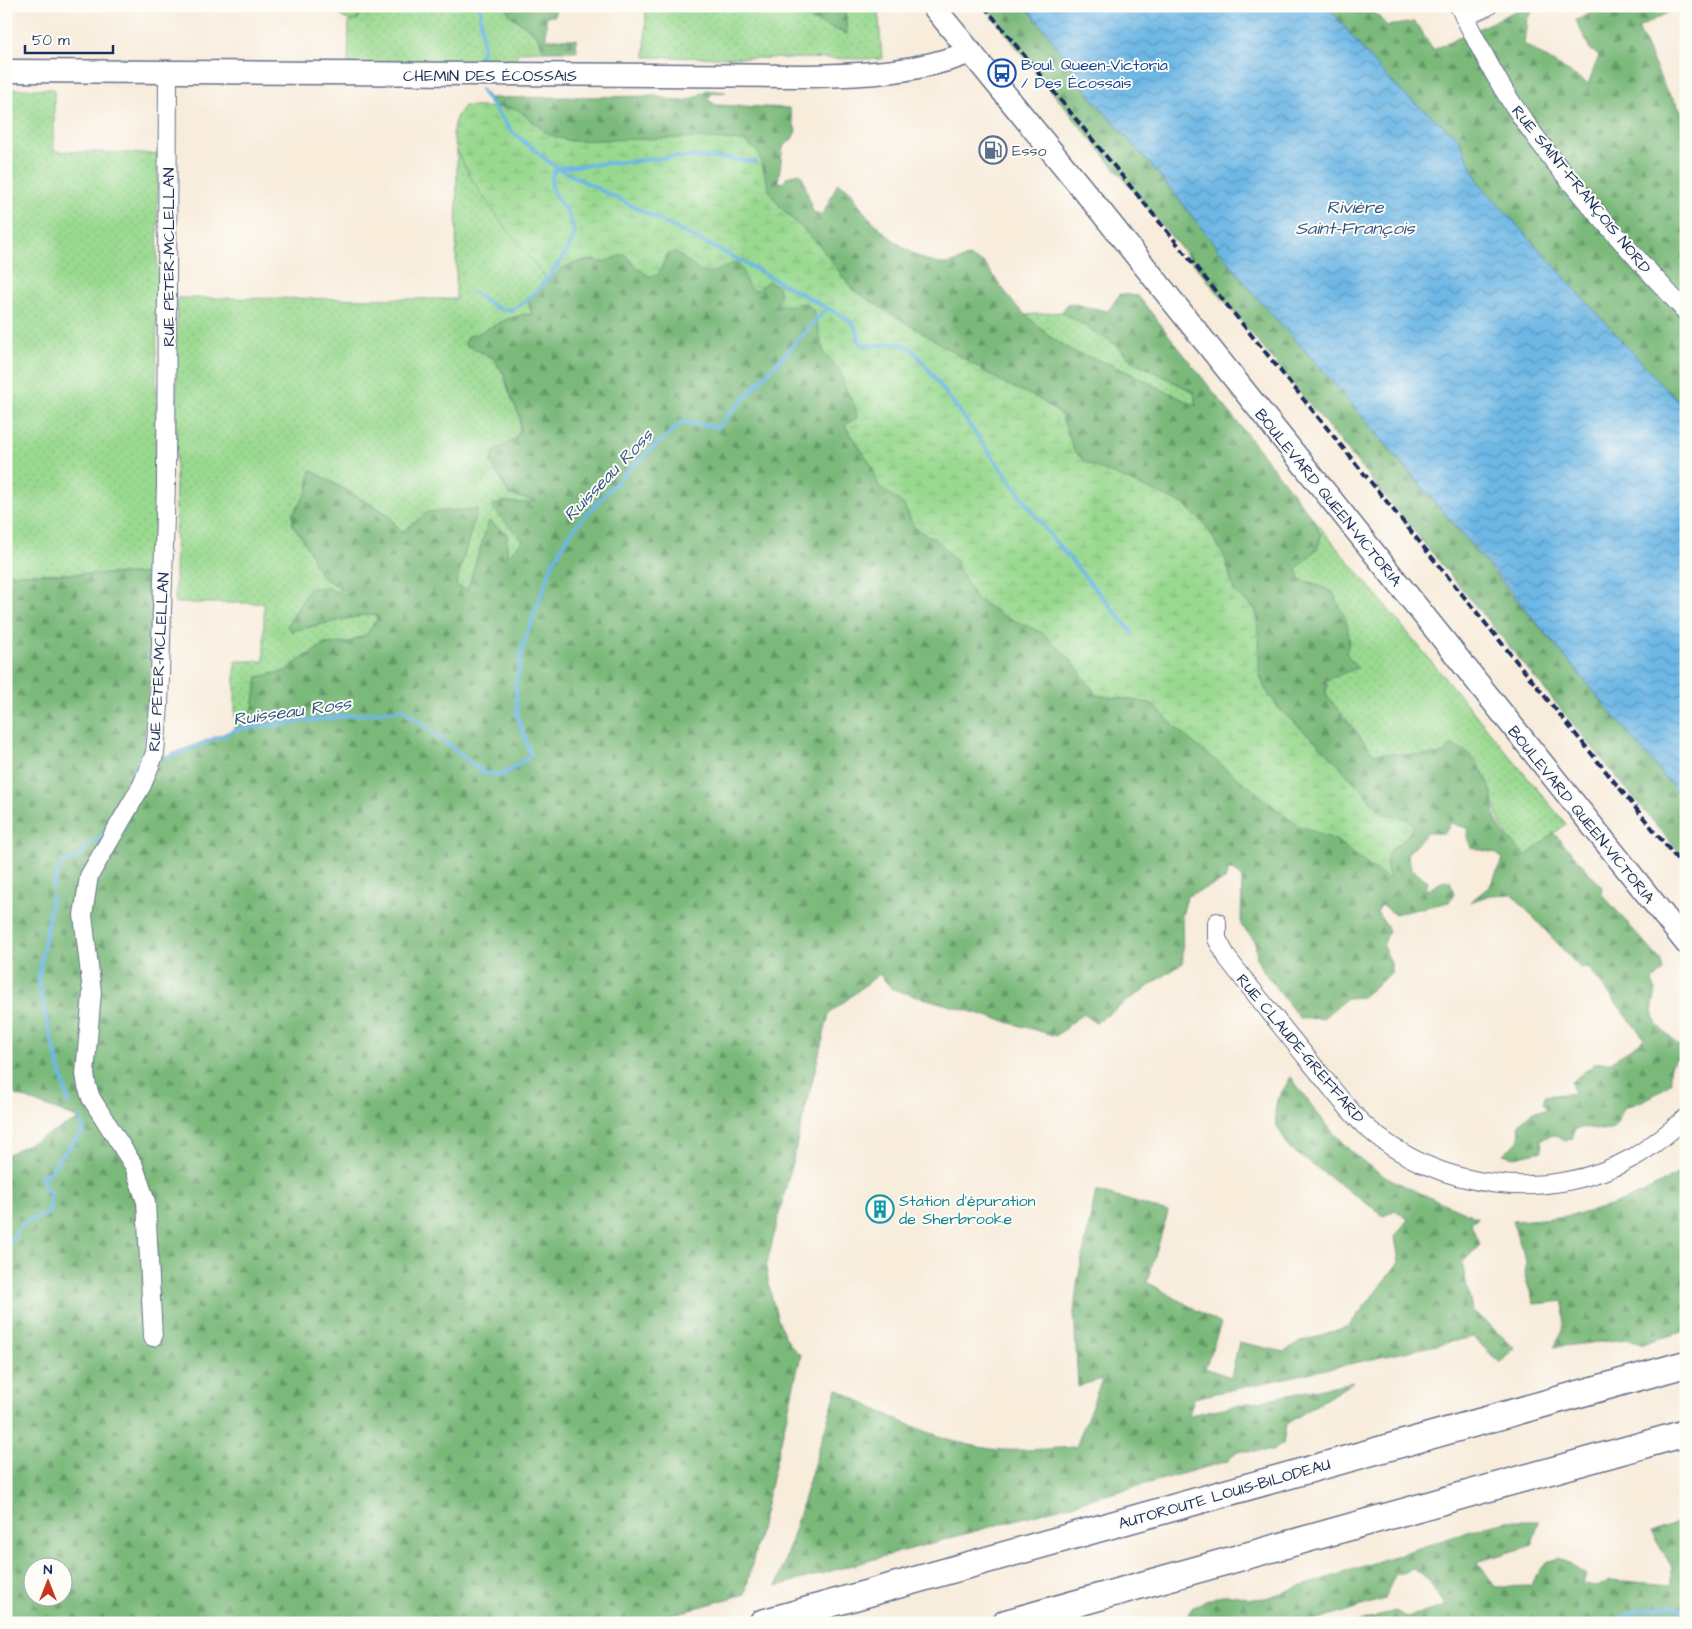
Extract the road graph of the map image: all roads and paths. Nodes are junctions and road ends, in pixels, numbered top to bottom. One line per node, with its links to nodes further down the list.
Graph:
1 (933, 6): 4 (main road, BOULEVARD QUEEN-VICTORIA)
2 (1488, 6): 3 (street)
3 (1462, 11): 7 (street, RUE SAINT-FRANÇOIS NORD)
4 (971, 52): 6 (main road, CHEMIN DES ÉCOSSAIS); 9 (main road, BOULEVARD QUEEN-VICTORIA)
5 (6, 71): 6 (main road, CHEMIN DES ÉCOSSAIS)
6 (168, 72): 11 (street, RUE PETER-MCLELLAN)
7 (1686, 312)
8 (1217, 922): 10 (street, RUE CLAUDE-GREFFARD)
9 (1686, 943)
10 (1686, 1118)
11 (153, 1338)
12 (1686, 1364): 14 (highway, AUTOROUTE LOUIS-BILODEAU)
13 (1686, 1433): 15 (highway)
14 (762, 1623)
15 (1006, 1623)

